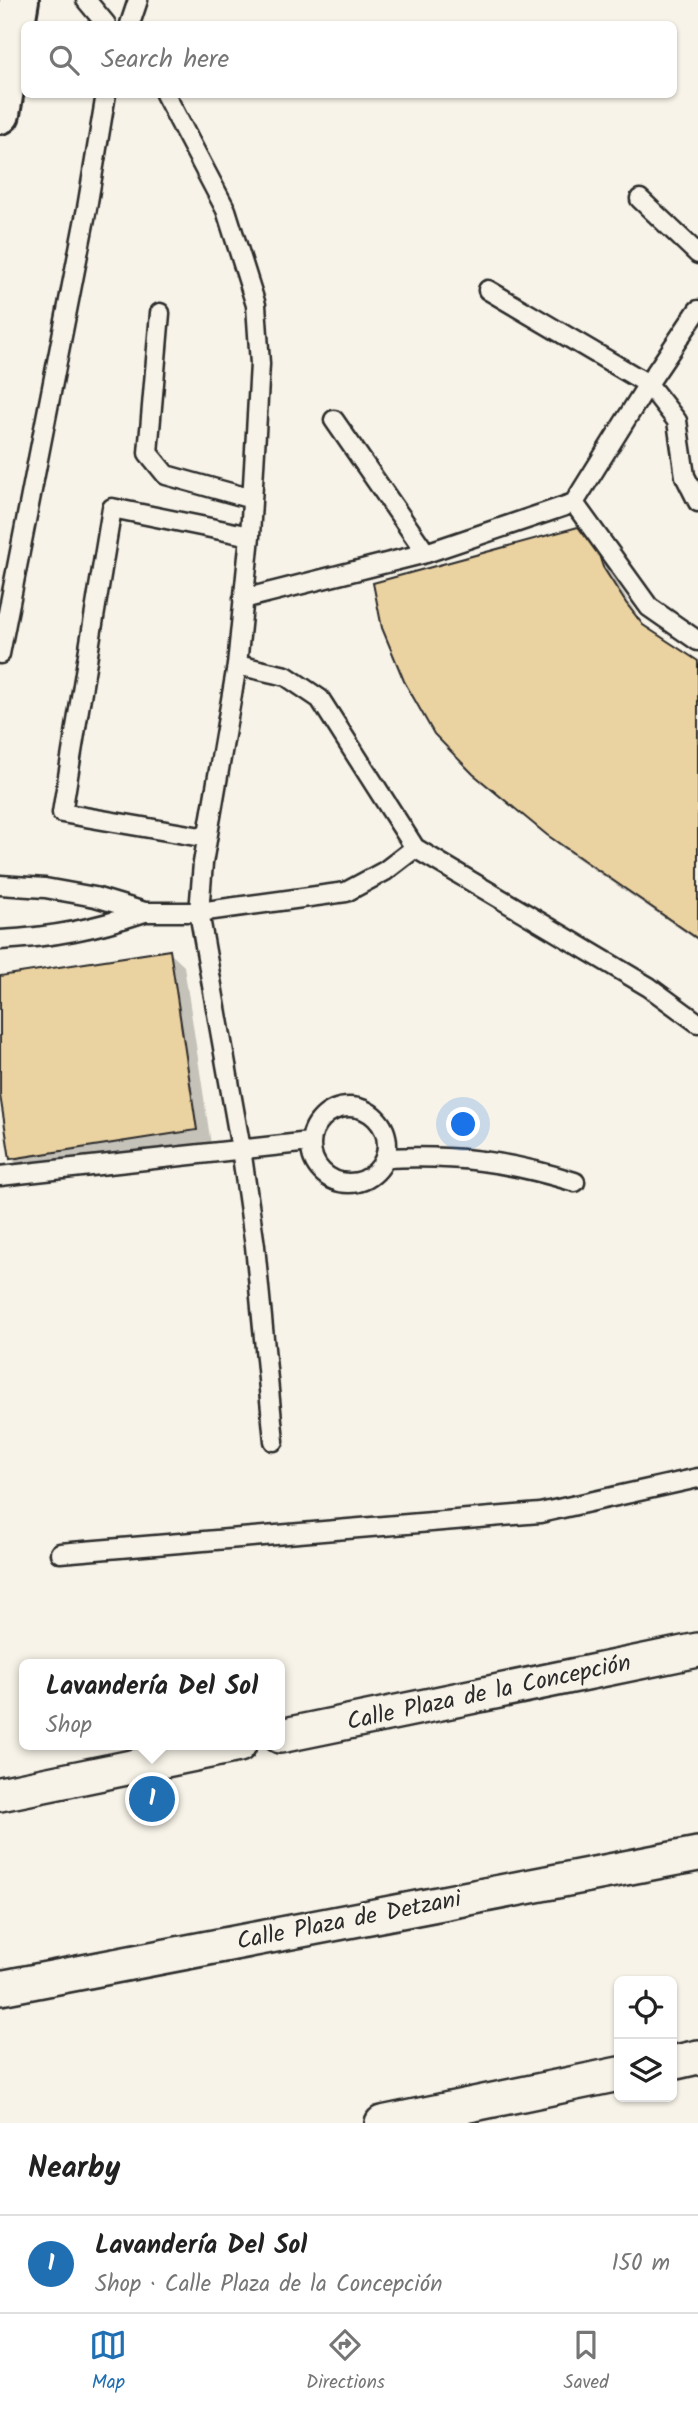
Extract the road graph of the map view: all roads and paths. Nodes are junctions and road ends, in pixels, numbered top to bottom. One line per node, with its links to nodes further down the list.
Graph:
1 (19, 0): 8 (street)
2 (86, 0): 4 (lane)
3 (138, 0): 5 (lane)
4 (104, 21)
5 (131, 21)
6 (105, 98): 23 (lane)
7 (168, 98): 16 (lane)
8 (0, 114)
9 (640, 199): 10 (lane)
10 (698, 254)
11 (488, 290): 14 (lane)
12 (698, 310): 14 (lane)
13 (160, 313): 16 (lane)
14 (648, 384): 17 (lane); 18 (lane)
15 (334, 420): 20 (lane)
16 (252, 499): 19 (lane)
17 (698, 502)
18 (575, 503): 20 (lane); 22 (lane)
19 (250, 536): 21 (lane); 25 (lane)
20 (426, 552): 21 (lane)
21 (243, 599): 24 (lane)
22 (698, 641)
23 (0, 653)
24 (237, 665): 25 (lane); 26 (lane)
25 (207, 838): 29 (lane)
26 (415, 848): 29 (lane); 31 (lane)
27 (0, 885): 28 (lane)
28 (145, 912): 29 (lane); 30 (lane)
29 (199, 912): 33 (lane)
30 (0, 940)
31 (698, 1023)
32 (310, 1142): 33 (lane); 34 (lane); 34 (lane)
33 (241, 1149): 35 (lane); 37 (lane)
34 (386, 1158): 36 (lane)
35 (0, 1176)
36 (575, 1182)
37 (274, 1441)
38 (698, 1478): 39 (lane)
39 (60, 1553)
40 (698, 1650): 41 (street, Calle Plaza de la Concepción)
41 (285, 1735)
42 (215, 1750): 43 (street)
43 (0, 1794)
44 (698, 1854): 45 (street, Calle Plaza de Detzani)
45 (0, 1988)
46 (698, 2057): 47 (street)
47 (677, 2062)
48 (614, 2075): 49 (street)
49 (382, 2123)

